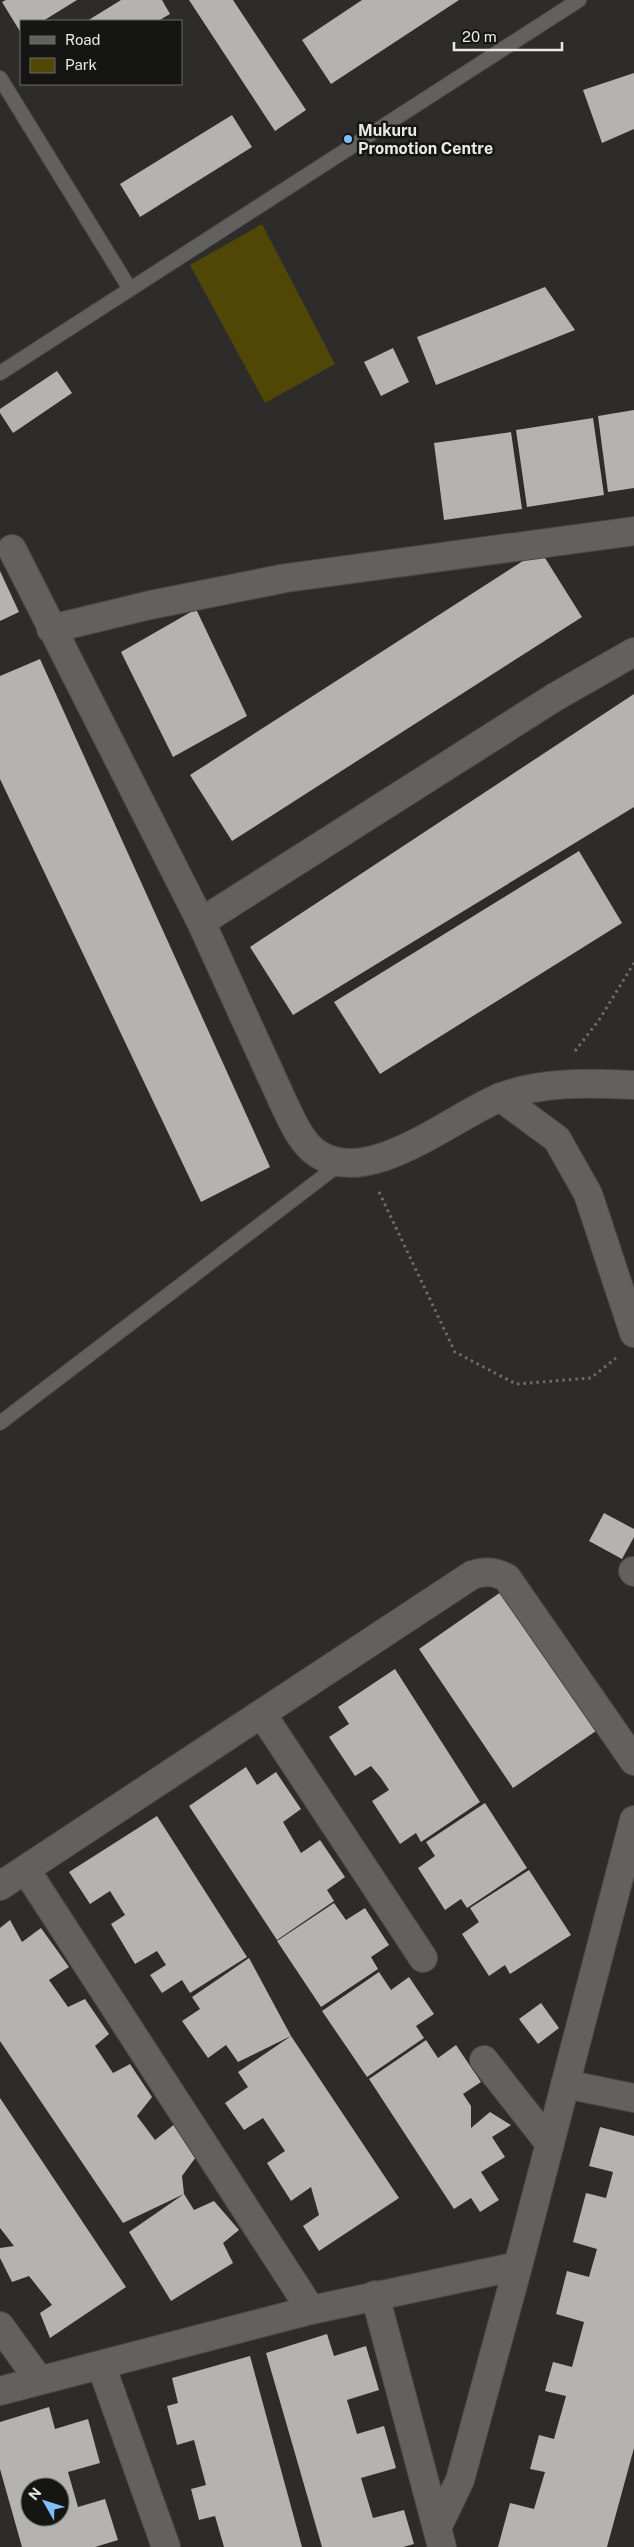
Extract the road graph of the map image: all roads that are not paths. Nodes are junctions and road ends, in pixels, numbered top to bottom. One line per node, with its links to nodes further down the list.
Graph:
1 (579, 0): 3 (lane)
2 (0, 78): 3 (lane)
3 (130, 289): 4 (lane)
4 (0, 372)
5 (634, 531): 7 (street)
6 (12, 549): 7 (street)
7 (51, 629): 9 (street)
8 (634, 652): 9 (street)
9 (201, 922): 12 (street)
10 (634, 1085): 11 (street)
11 (500, 1097): 12 (street); 13 (street)
12 (353, 1162): 14 (lane)
13 (627, 1344)
14 (0, 1423)
15 (262, 1714): 16 (street); 18 (street); 20 (street)
16 (634, 1761)
17 (634, 1820): 22 (street)
18 (26, 1870): 19 (street); 27 (street)
19 (0, 1886)
20 (423, 1958)
21 (484, 2060): 24 (street)
22 (564, 2084): 23 (street); 24 (street)
23 (634, 2098)
24 (550, 2144): 25 (street)
25 (518, 2266): 26 (street); 32 (street)
26 (375, 2296): 27 (street); 32 (street)
27 (311, 2310): 29 (street)
28 (0, 2326): 30 (street)
29 (101, 2364): 30 (street); 33 (street)
30 (39, 2380): 31 (street)
31 (0, 2391)
32 (439, 2538)
33 (166, 2547)

